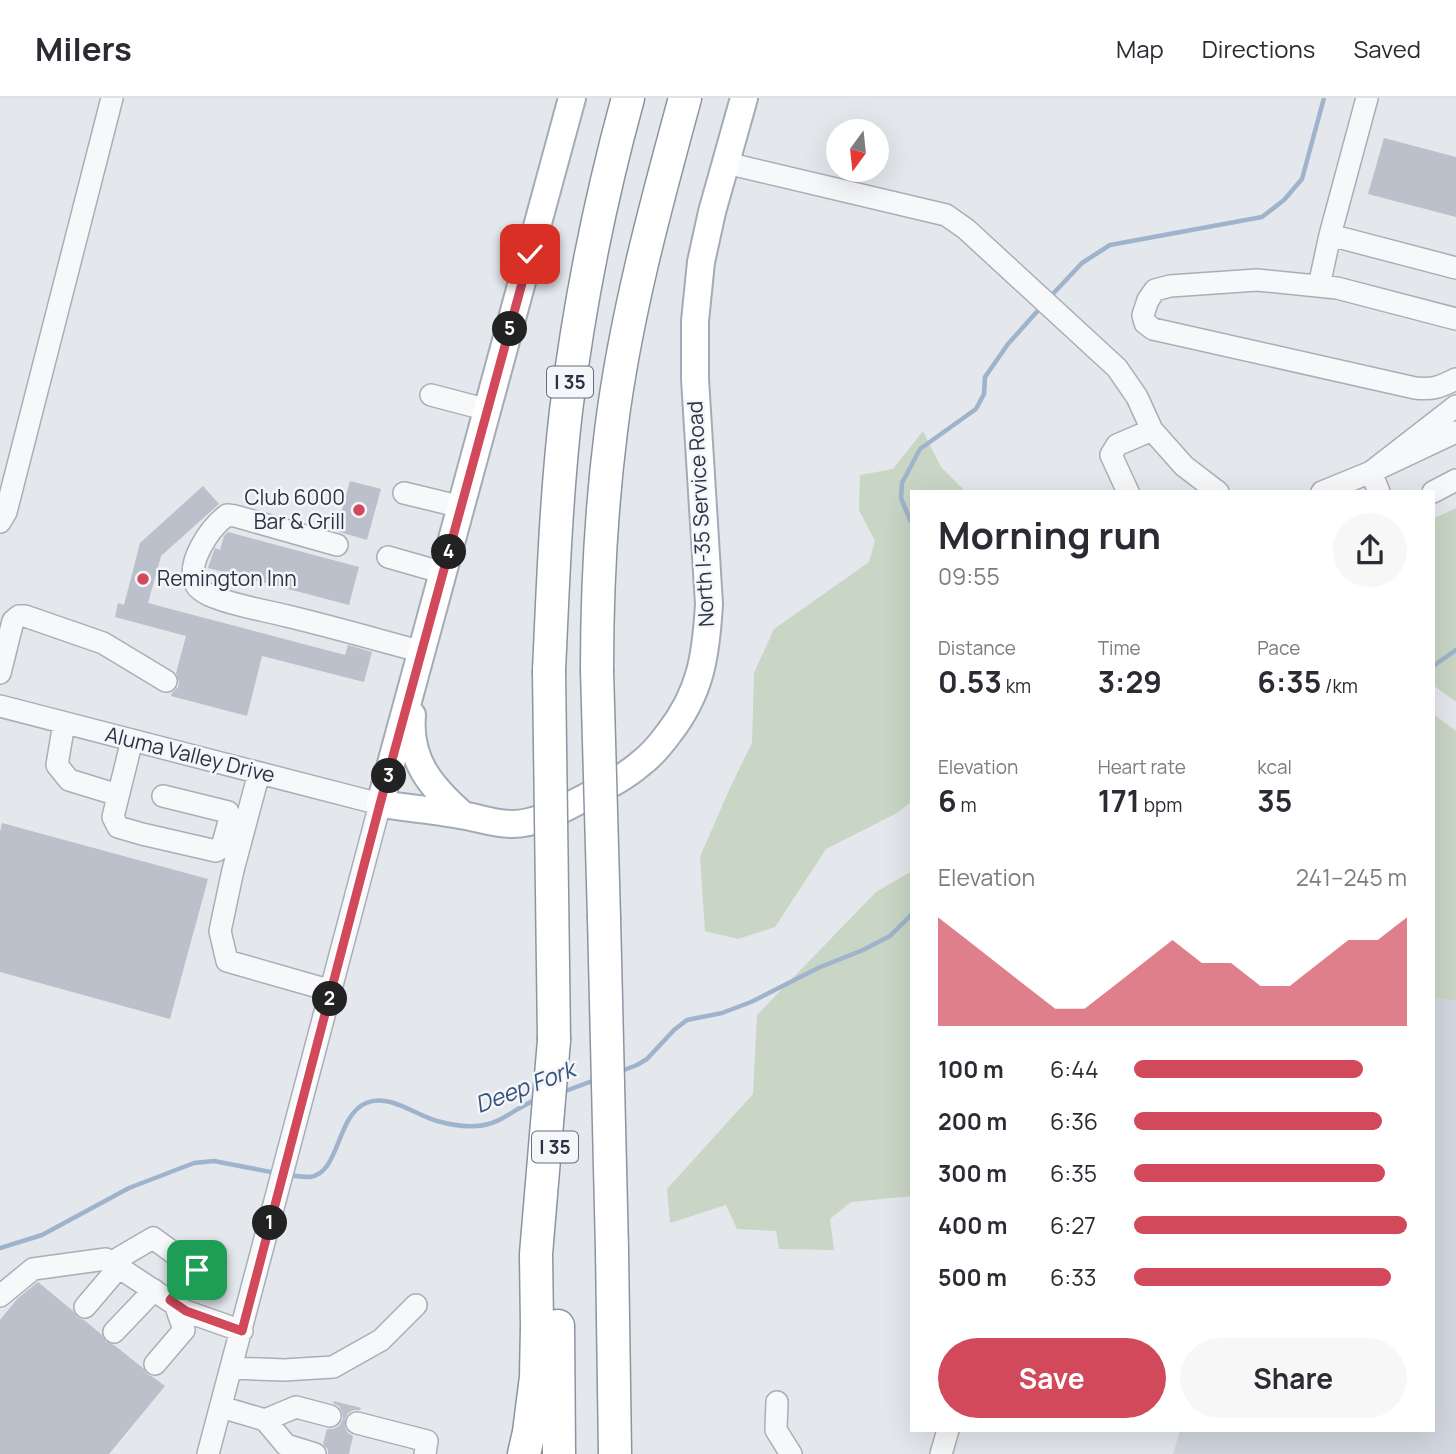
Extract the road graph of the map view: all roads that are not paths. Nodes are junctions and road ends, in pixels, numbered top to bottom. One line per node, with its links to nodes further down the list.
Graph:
1 (112, 98): 26 (street)
2 (572, 98): 15 (main road)
3 (628, 98): 43 (highway, I 35, bridge)
4 (685, 98): 64 (highway, I 35, bridge)
5 (744, 98): 7 (main road, North I-35 Service Road)
6 (1367, 98): 8 (street)
7 (726, 163): 16 (street); 41 (main road, North I-35 Service Road)
8 (1330, 235): 9 (street); 10 (street)
9 (1456, 268)
10 (1318, 286): 11 (street); 12 (street)
11 (1456, 319)
12 (1456, 379)
13 (431, 395): 15 (street)
14 (1456, 406): 19 (street)
15 (488, 410): 25 (main road)
16 (1152, 430): 20 (street); 21 (street)
17 (1456, 432): 19 (street)
18 (1456, 480): 23 (street)
19 (1375, 482): 22 (street)
20 (1127, 490)
21 (1215, 490)
22 (1333, 490)
23 (1435, 491)
24 (404, 493): 25 (street)
25 (461, 507): 29 (main road)
26 (0, 522)
27 (337, 545): 30 (street)
28 (388, 557): 29 (street)
29 (444, 573): 30 (main road)
30 (423, 652): 33 (main road)
31 (0, 673): 32 (street)
32 (166, 681)
33 (415, 681): 40 (main road); 41 (main road)
34 (0, 706): 35 (street, Aluma Valley Drive)
35 (64, 723): 36 (street, Aluma Valley Drive); 38 (street)
36 (132, 740): 37 (street, Aluma Valley Drive); 38 (street)
37 (259, 773): 40 (street, Aluma Valley Drive); 42 (street)
38 (118, 795): 39 (street)
39 (163, 796)
40 (380, 804): 41 (main road, North I-35 Service Road); 42 (street)
41 (463, 815)
42 (332, 991): 49 (street)
43 (545, 1253): 62 (highway); 63 (highway)
44 (115, 1265): 45 (street); 46 (street); 46 (street); 48 (street)
45 (0, 1296)
46 (166, 1298): 49 (street); 50 (street); 51 (street)
47 (416, 1305): 52 (street)
48 (85, 1307)
49 (242, 1331): 52 (street)
50 (114, 1332)
51 (155, 1364)
52 (232, 1368): 54 (street)
53 (777, 1402): 65 (street)
54 (221, 1407): 56 (street); 59 (street)
55 (330, 1416): 56 (street)
56 (265, 1420): 60 (street)
57 (357, 1423): 61 (street)
58 (947, 1432): 66 (street)
59 (208, 1454)
60 (315, 1454)
61 (425, 1454)
62 (524, 1454)
63 (559, 1454)
64 (615, 1454)
65 (791, 1454)
66 (941, 1454)

